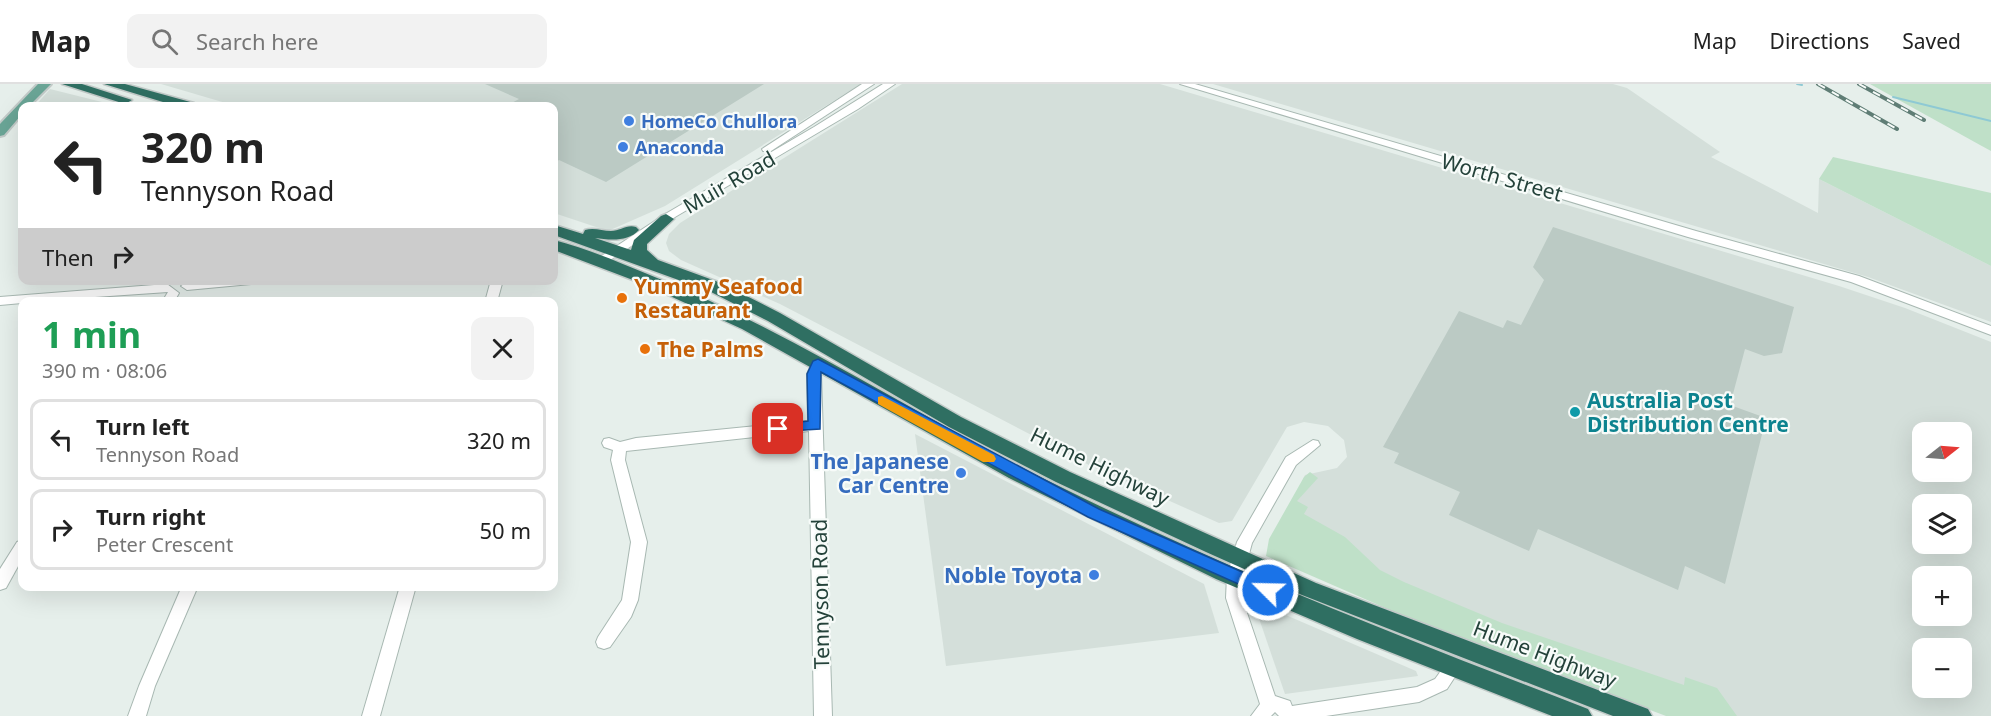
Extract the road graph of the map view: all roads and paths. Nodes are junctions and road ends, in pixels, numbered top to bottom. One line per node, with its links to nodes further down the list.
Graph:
1 (45, 84): 7 (main road)
2 (69, 84): 8 (highway)
3 (110, 84): 9 (highway)
4 (869, 84): 14 (street, Muir Road)
5 (890, 84): 12 (street, Muir Road)
6 (1185, 84): 23 (street, Worth Street)
7 (28, 102)
8 (133, 102)
9 (175, 102)
10 (18, 112): 11 (main road)
11 (0, 132)
12 (666, 219): 17 (street, Muir Road); 18 (highway)
13 (558, 226): 14 (highway)
14 (631, 230): 17 (street, Muir Road)
15 (558, 232): 17 (highway, Hume Highway)
16 (558, 246): 17 (highway, Hume Highway)
17 (602, 253): 18 (highway, Hume Highway); 24 (highway, Hume Highway)
18 (663, 267): 28 (highway, Hume Highway)
19 (170, 294): 20 (street)
20 (97, 297)
21 (18, 300): 22 (street)
22 (0, 301)
23 (1991, 332)
24 (818, 364): 25 (street, Tennyson Road); 28 (highway, Hume Highway)
25 (815, 425): 32 (street); 38 (street, Tennyson Road)
26 (1314, 446): 28 (street)
27 (18, 553): 29 (street)
28 (1237, 567): 33 (highway, Hume Highway); 34 (street); 40 (highway, Hume Highway)
29 (0, 583)
30 (188, 591): 36 (street)
31 (407, 591): 37 (street)
32 (604, 642)
33 (1452, 669): 35 (street); 39 (highway, Hume Highway)
34 (1264, 710): 35 (street)
35 (1288, 715)
36 (137, 716)
37 (370, 716)
38 (823, 716)
39 (1580, 716)
40 (1640, 716)

